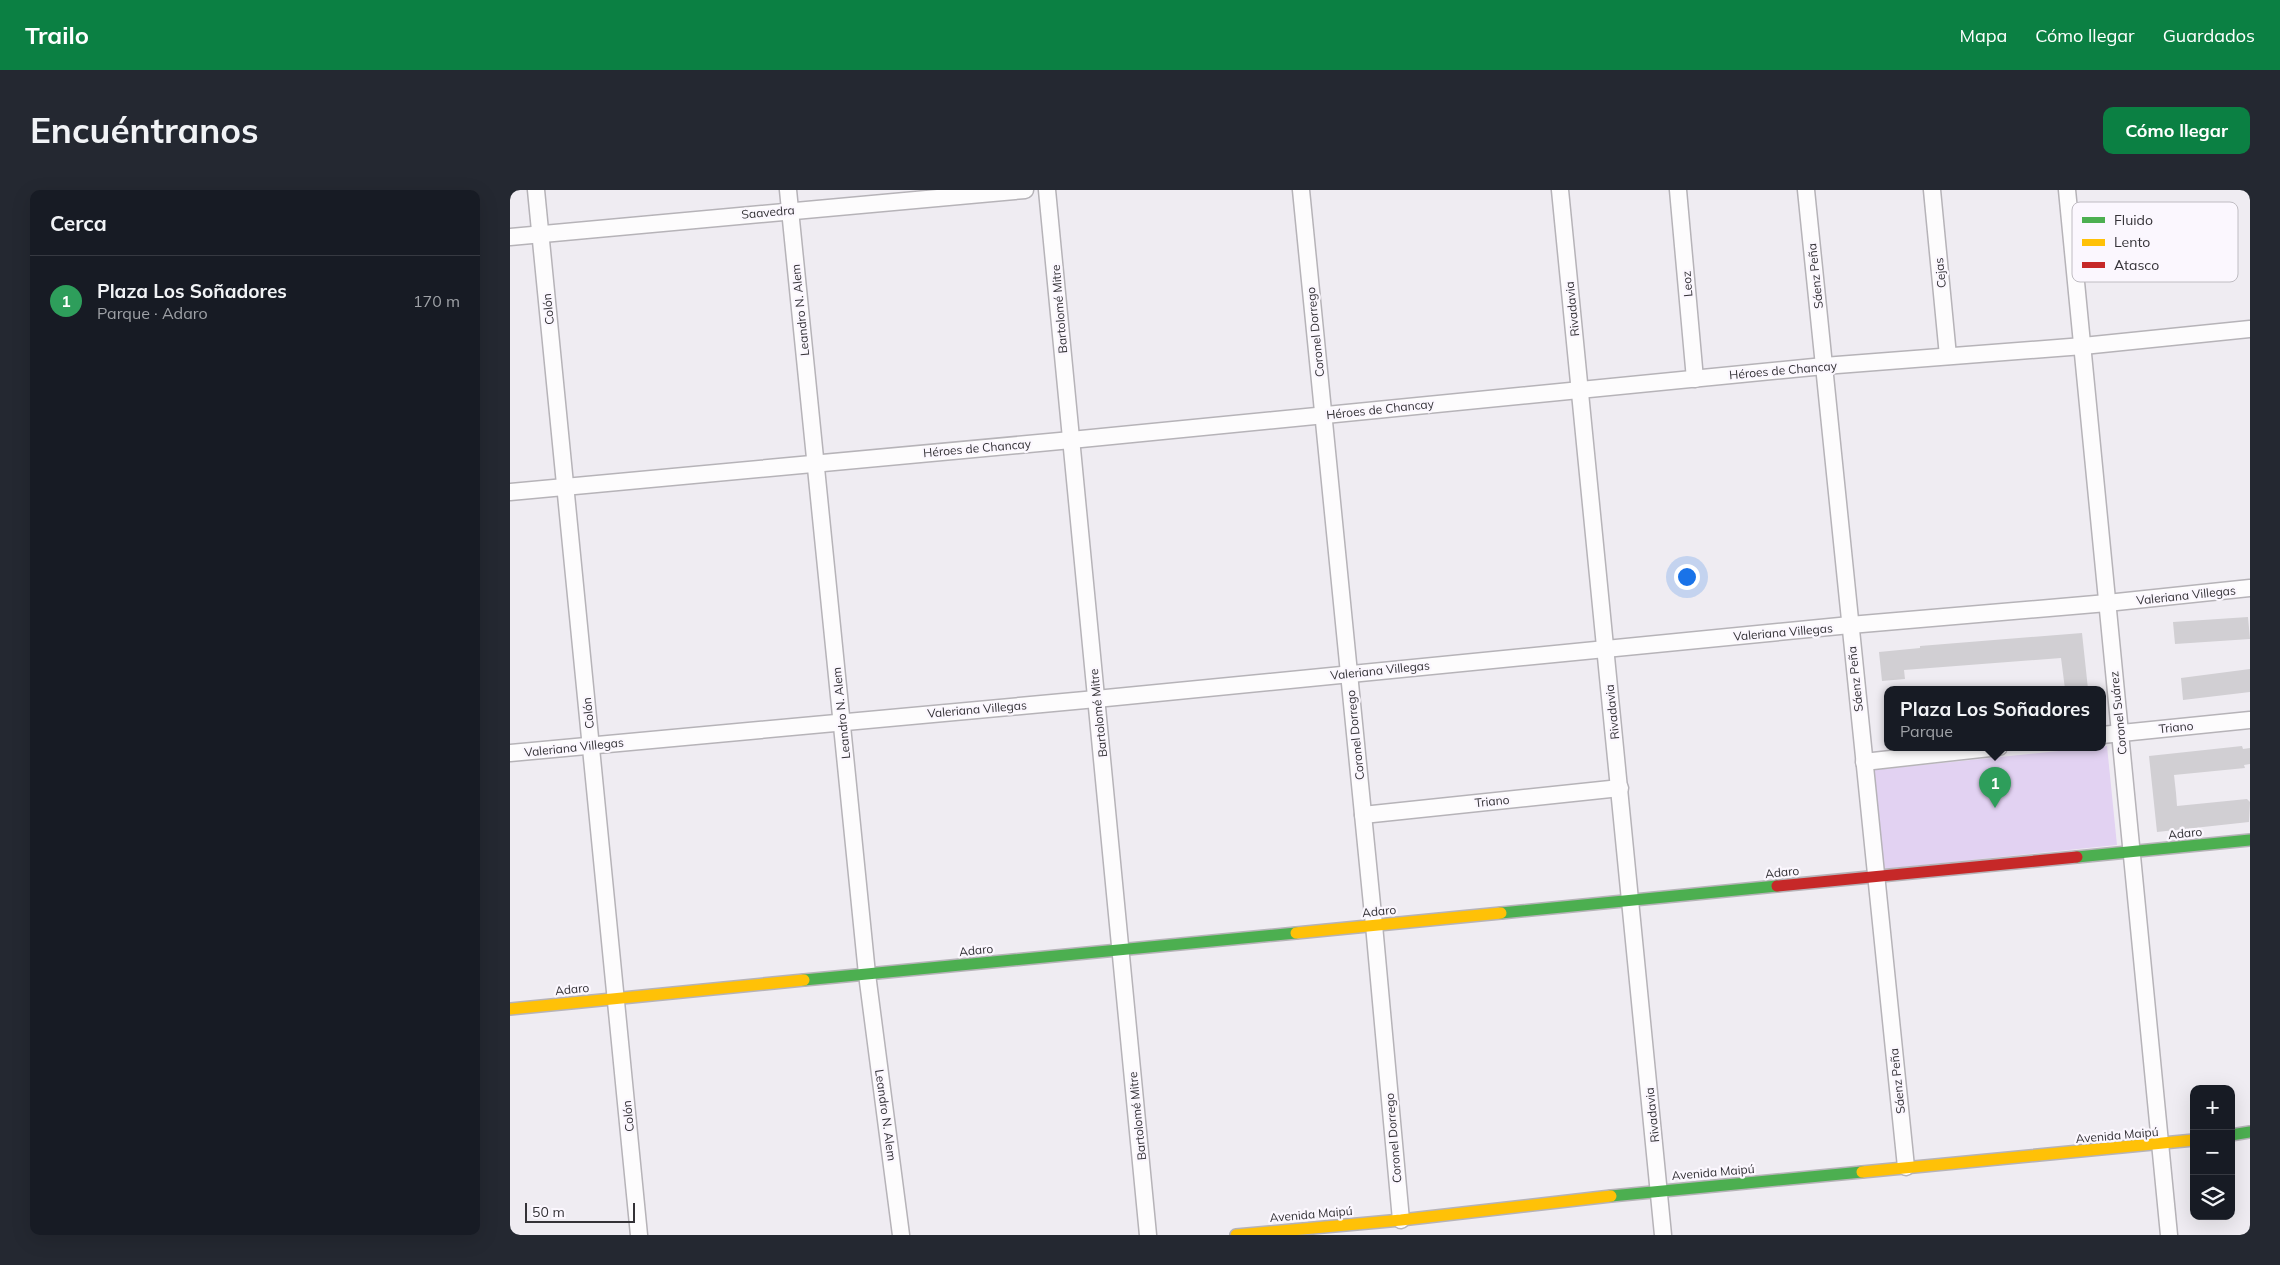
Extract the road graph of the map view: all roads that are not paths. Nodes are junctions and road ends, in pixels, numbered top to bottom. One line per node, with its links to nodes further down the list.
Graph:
1 (536, 190): 12 (street, Colón)
2 (788, 190): 11 (street, Leandro N. Alem)
3 (1025, 190): 11 (street, Saavedra)
4 (1048, 190): 23 (street, Bartolomé Mitre)
5 (1301, 190): 22 (street, Coronel Dorrego)
6 (1560, 190): 21 (street, Rivadavia)
7 (1678, 190): 20 (street, Leoz)
8 (1806, 190): 19 (street, Sáenz Peña)
9 (1932, 190): 18 (street, Cejas)
10 (2067, 190): 14 (street, Coronel Suárez)
11 (790, 210): 12 (street, Saavedra); 24 (street, Leandro N. Alem)
12 (541, 234): 13 (street, Saavedra); 25 (street, Colón)
13 (510, 237)
14 (2072, 242)
15 (2076, 282): 17 (street, Coronel Suárez)
16 (2250, 329): 17 (street, Héroes de Chancay)
17 (2082, 346): 18 (street, Héroes de Chancay); 28 (street, Coronel Suárez)
18 (1948, 356): 19 (street, Héroes de Chancay)
19 (1824, 366): 20 (street, Héroes de Chancay); 29 (street, Sáenz Peña)
20 (1695, 379): 21 (street, Héroes de Chancay)
21 (1580, 390): 22 (street, Héroes de Chancay); 30 (street, Rivadavia)
22 (1323, 414): 23 (street, Héroes de Chancay); 31 (street, Coronel Dorrego)
23 (1072, 440): 24 (street, Héroes de Chancay); 32 (street, Bartolomé Mitre)
24 (815, 462): 25 (street, Héroes de Chancay); 34 (street, Leandro N. Alem)
25 (566, 486): 26 (street, Héroes de Chancay); 37 (street, Colón)
26 (510, 492)
27 (2250, 588): 28 (street, Valeriana Villegas)
28 (2108, 603): 29 (street, Valeriana Villegas); 35 (street, Coronel Suárez)
29 (1850, 625): 30 (street, Valeriana Villegas); 40 (street, Sáenz Peña)
30 (1606, 649): 31 (street, Valeriana Villegas); 41 (street, Rivadavia)
31 (1349, 673): 32 (street, Valeriana Villegas); 42 (street, Coronel Dorrego)
32 (1096, 699): 34 (street, Valeriana Villegas); 48 (street, Bartolomé Mitre)
33 (2250, 720): 35 (street, Triano)
34 (842, 721): 37 (street, Valeriana Villegas); 49 (street, Leandro N. Alem)
35 (2120, 733): 36 (street, Triano); 44 (street, Coronel Suárez)
36 (2106, 735)
37 (591, 745): 39 (street, Valeriana Villegas); 50 (street, Colón)
38 (1963, 751): 40 (street)
39 (510, 753)
40 (1864, 762): 45 (street, Sáenz Peña)
41 (1620, 788): 42 (street, Triano); 46 (street, Rivadavia)
42 (1363, 815): 47 (street, Coronel Dorrego)
43 (2250, 840): 44 (street, Adaro)
44 (2132, 852): 45 (street, Adaro); 55 (street, Coronel Suárez)
45 (1875, 877): 46 (street, Adaro); 56 (street, Sáenz Peña)
46 (1631, 900): 47 (street, Adaro); 57 (street, Rivadavia)
47 (1374, 925): 48 (street, Adaro); 58 (street, Coronel Dorrego)
48 (1121, 950): 49 (street, Adaro); 61 (street, Bartolomé Mitre)
49 (867, 974): 50 (street, Adaro); 60 (street, Leandro N. Alem)
50 (616, 999): 51 (street, Adaro); 59 (street, Colón)
51 (510, 1009)
52 (2250, 1132): 53 (street)
53 (2235, 1134)
54 (2190, 1141): 55 (street, Avenida Maipú)
55 (2160, 1145): 56 (street, Avenida Maipú); 64 (street, Coronel Suárez)
56 (1906, 1167): 57 (street, Avenida Maipú)
57 (1660, 1191): 58 (street, Avenida Maipú); 63 (street, Rivadavia)
58 (1401, 1220): 62 (street, Avenida Maipú)
59 (640, 1235)
60 (901, 1235)
61 (1148, 1235)
62 (1236, 1235)
63 (1663, 1235)
64 (2169, 1235)

